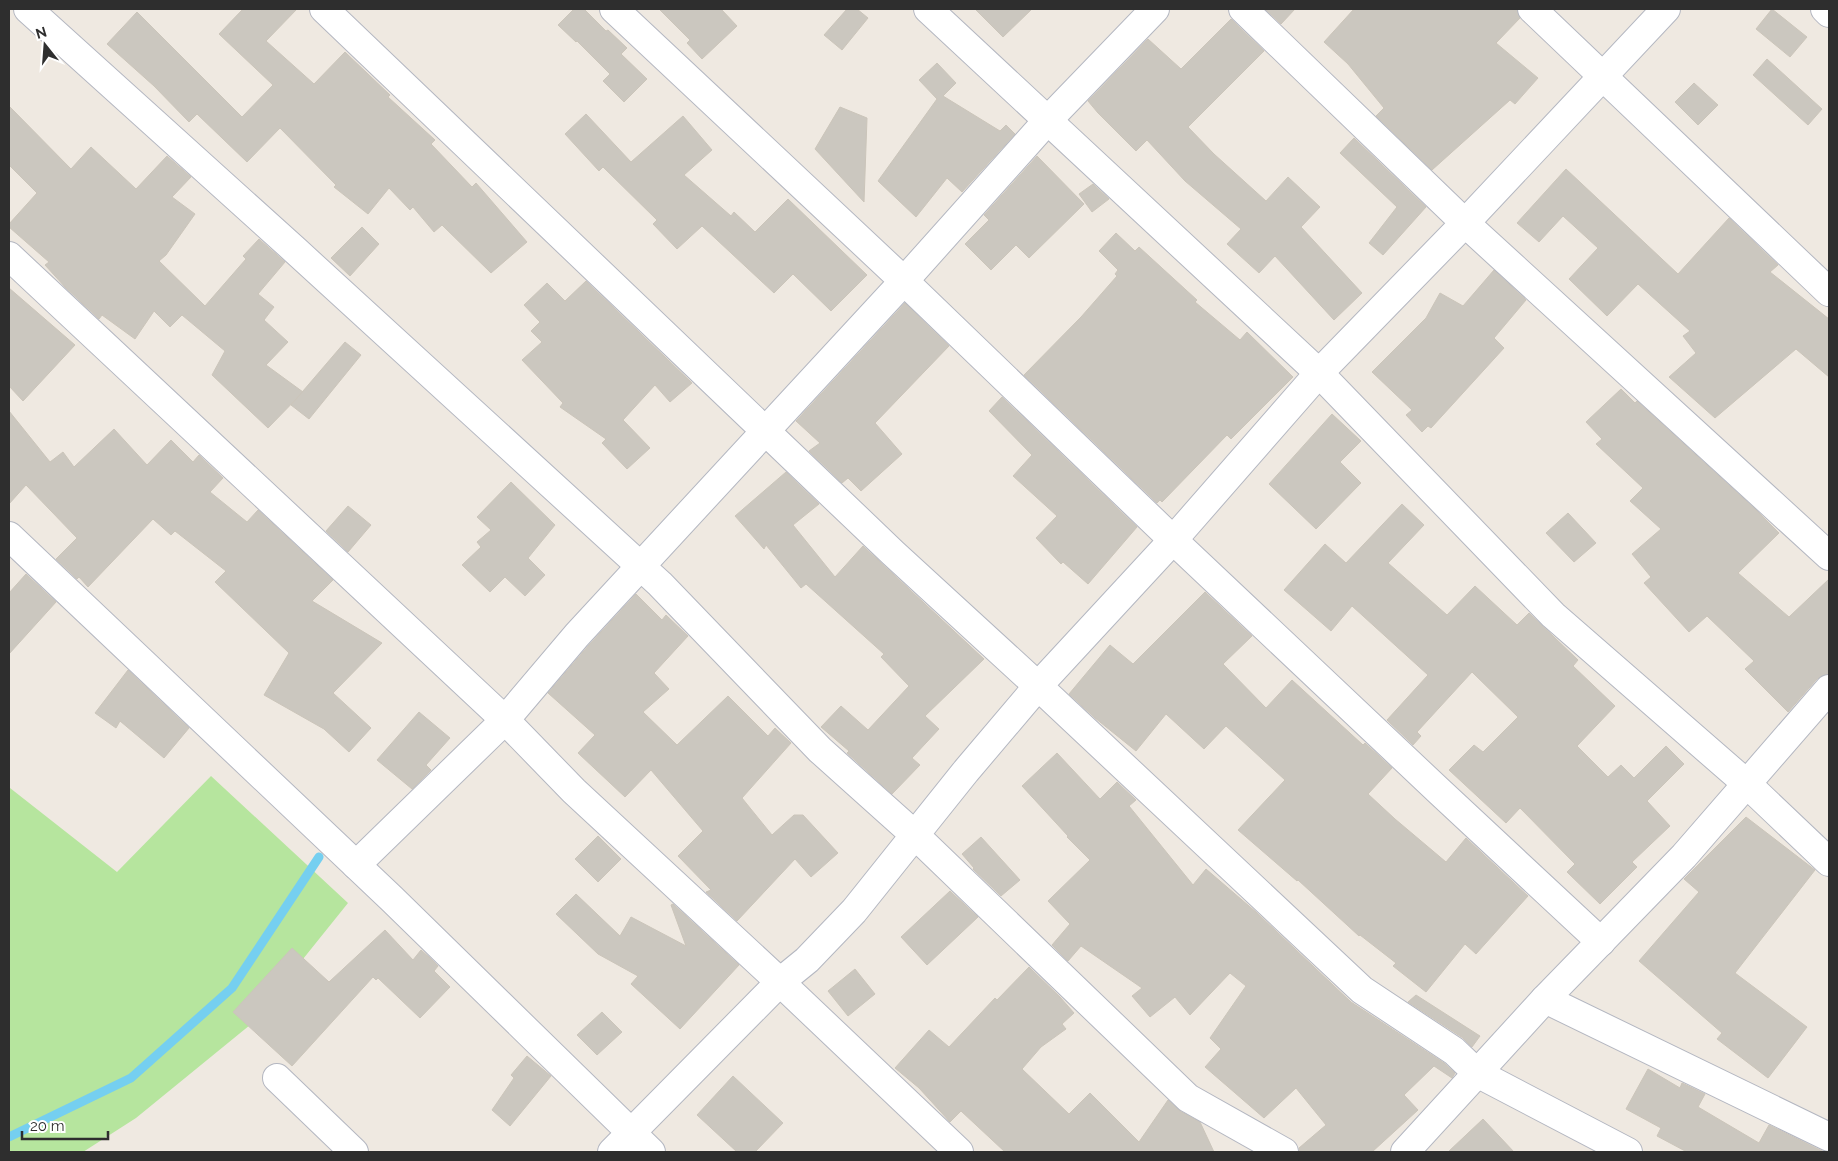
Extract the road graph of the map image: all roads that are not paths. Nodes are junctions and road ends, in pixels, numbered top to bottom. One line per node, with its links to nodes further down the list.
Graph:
1 (28, 9): 22 (street)
2 (324, 9): 18 (street)
3 (614, 9): 15 (street)
4 (928, 9): 12 (street)
5 (1155, 9): 12 (street)
6 (1243, 9): 13 (street)
7 (1532, 9): 11 (street)
8 (1666, 9): 11 (street)
9 (1825, 9): 10 (street)
10 (1829, 13)
11 (1602, 76): 13 (street); 16 (street)
12 (1047, 121): 15 (street); 17 (street)
13 (1465, 223): 17 (street); 21 (street)
14 (9, 256): 25 (street)
15 (904, 281): 18 (street); 20 (street)
16 (1829, 292)
17 (1319, 373): 20 (street); 26 (street)
18 (766, 431): 22 (street); 23 (street)
19 (9, 536): 29 (street)
20 (1173, 540): 23 (street); 30 (street)
21 (1829, 556)
22 (641, 567): 25 (street); 27 (street)
23 (1038, 686): 27 (street); 33 (street)
24 (1829, 690): 26 (street)
25 (505, 720): 29 (street); 31 (street)
26 (1747, 784): 28 (street); 30 (street)
27 (916, 836): 31 (street); 41 (street)
28 (1829, 862)
29 (356, 865): 35 (street)
30 (1602, 942): 32 (street)
31 (780, 982): 35 (street); 40 (street)
32 (1545, 999): 33 (street); 36 (street)
33 (1477, 1073): 42 (street); 43 (street)
34 (277, 1078): 37 (street)
35 (631, 1133): 38 (street); 39 (street)
36 (1829, 1137)
37 (354, 1152)
38 (612, 1152)
39 (651, 1152)
40 (959, 1152)
41 (1284, 1152)
42 (1405, 1152)
43 (1628, 1152)

